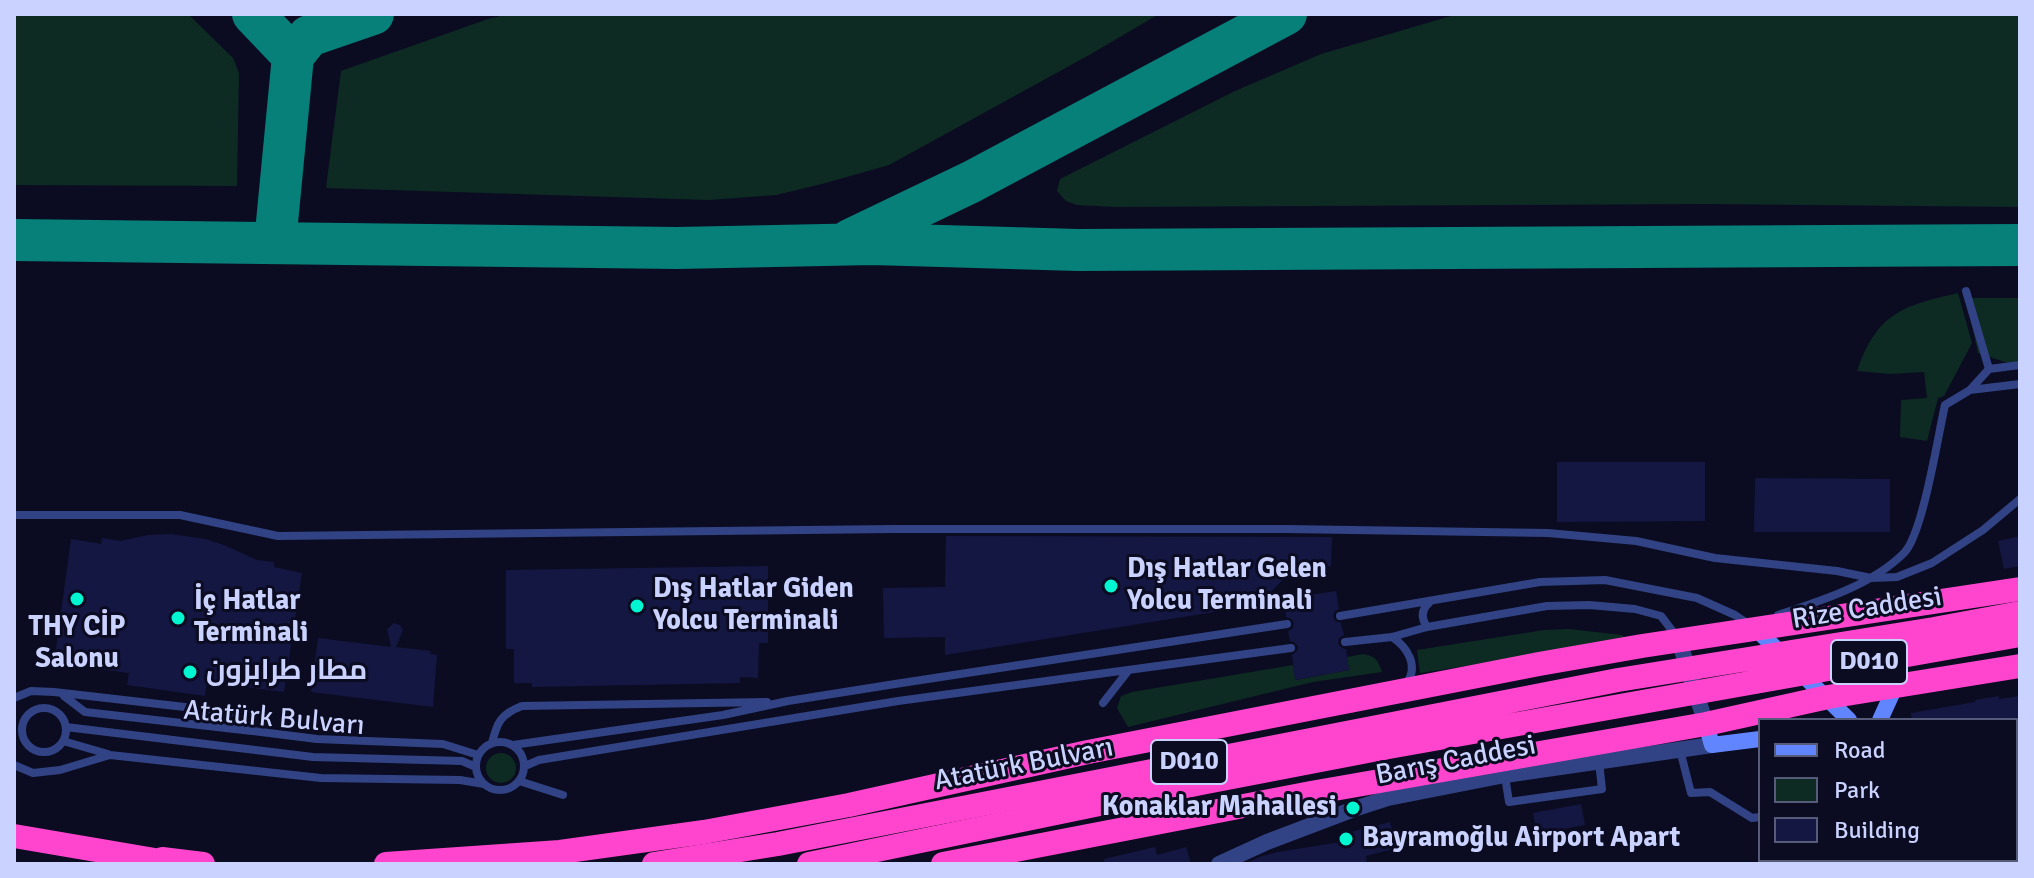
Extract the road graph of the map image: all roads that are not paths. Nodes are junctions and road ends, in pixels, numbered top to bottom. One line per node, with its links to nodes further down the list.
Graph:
1 (1966, 291): 3 (lane)
2 (2020, 365): 3 (lane)
3 (1989, 369): 5 (lane)
4 (2020, 384): 5 (lane)
5 (1970, 390): 8 (lane)
6 (2020, 499): 8 (lane)
7 (14, 515): 8 (lane)
8 (1871, 578): 15 (lane)
9 (2020, 589): 15 (highway)
10 (1430, 602): 12 (lane); 14 (lane); 15 (lane)
11 (2020, 613): 21 (highway, Rize Caddesi / D010, bridge)
12 (1340, 616)
13 (1287, 624): 25 (lane)
14 (1427, 627): 17 (lane); 18 (lane)
15 (1756, 629): 18 (highway); 23 (street)
16 (2020, 635): 28 (highway, Rize Caddesi / D010, bridge)
17 (1392, 637): 19 (lane); 27 (lane)
18 (1679, 641): 27 (highway); 28 (street)
19 (1345, 642)
20 (1291, 648): 24 (lane)
21 (1724, 663): 65 (highway, Atatürk Bulvarı / D010, bridge)
22 (2020, 666): 26 (highway)
23 (1800, 670): 30 (street); 35 (highway)
24 (1128, 671): 33 (lane); 34 (lane, Atatürk Bulvarı)
25 (895, 684): 32 (lane); 33 (lane)
26 (1896, 685): 30 (highway); 39 (street)
27 (1401, 690): 64 (highway)
28 (1706, 690): 37 (street); 43 (street); 66 (highway, Atatürk Bulvarı / D010, bridge)
29 (62, 694): 31 (lane, Atatürk Bulvarı); 42 (lane, Atatürk Bulvarı); 42 (lane, Atatürk Bulvarı)
30 (1828, 697): 35 (highway); 38 (street)
31 (14, 698)
32 (788, 701): 46 (lane); 47 (lane)
33 (898, 701): 53 (lane)
34 (1103, 703)
35 (1789, 705): 37 (highway)
36 (14, 716): 40 (lane, Atatürk Bulvarı)
37 (1732, 718): 43 (highway)
38 (1847, 718)
39 (1881, 718)
40 (23, 722): 41 (lane, Atatürk Bulvarı); 45 (lane, Atatürk Bulvarı)
41 (66, 727): 45 (lane); 54 (lane, Atatürk Bulvarı)
42 (253, 731): 50 (lane, Atatürk Bulvarı)
43 (1709, 735): 44 (street); 48 (street, Barış Caddesi); 67 (highway)
44 (1758, 739)
45 (63, 741): 49 (lane, Atatürk Bulvarı)
46 (492, 743): 47 (lane); 50 (lane)
47 (513, 745): 53 (lane)
48 (1679, 749): 51 (street, Barış Caddesi); 59 (lane)
49 (110, 755): 52 (lane, Atatürk Bulvarı); 57 (lane, Atatürk Bulvarı)
50 (478, 755): 54 (lane)
51 (1599, 762): 55 (street, Barış Caddesi); 55 (lane)
52 (14, 765)
53 (525, 766): 56 (lane)
54 (476, 767): 57 (lane)
55 (1505, 775): 68 (street, Barış Caddesi)
56 (519, 781): 57 (lane, Atatürk Bulvarı); 58 (lane, Atatürk Bulvarı)
57 (484, 784)
58 (563, 795)
59 (1758, 817)
60 (14, 836): 61 (highway)
61 (116, 853): 62 (highway); 63 (highway)
62 (178, 864)
63 (203, 864)
64 (386, 864)
65 (654, 864)
66 (809, 864)
67 (943, 864)
68 (1219, 864)

